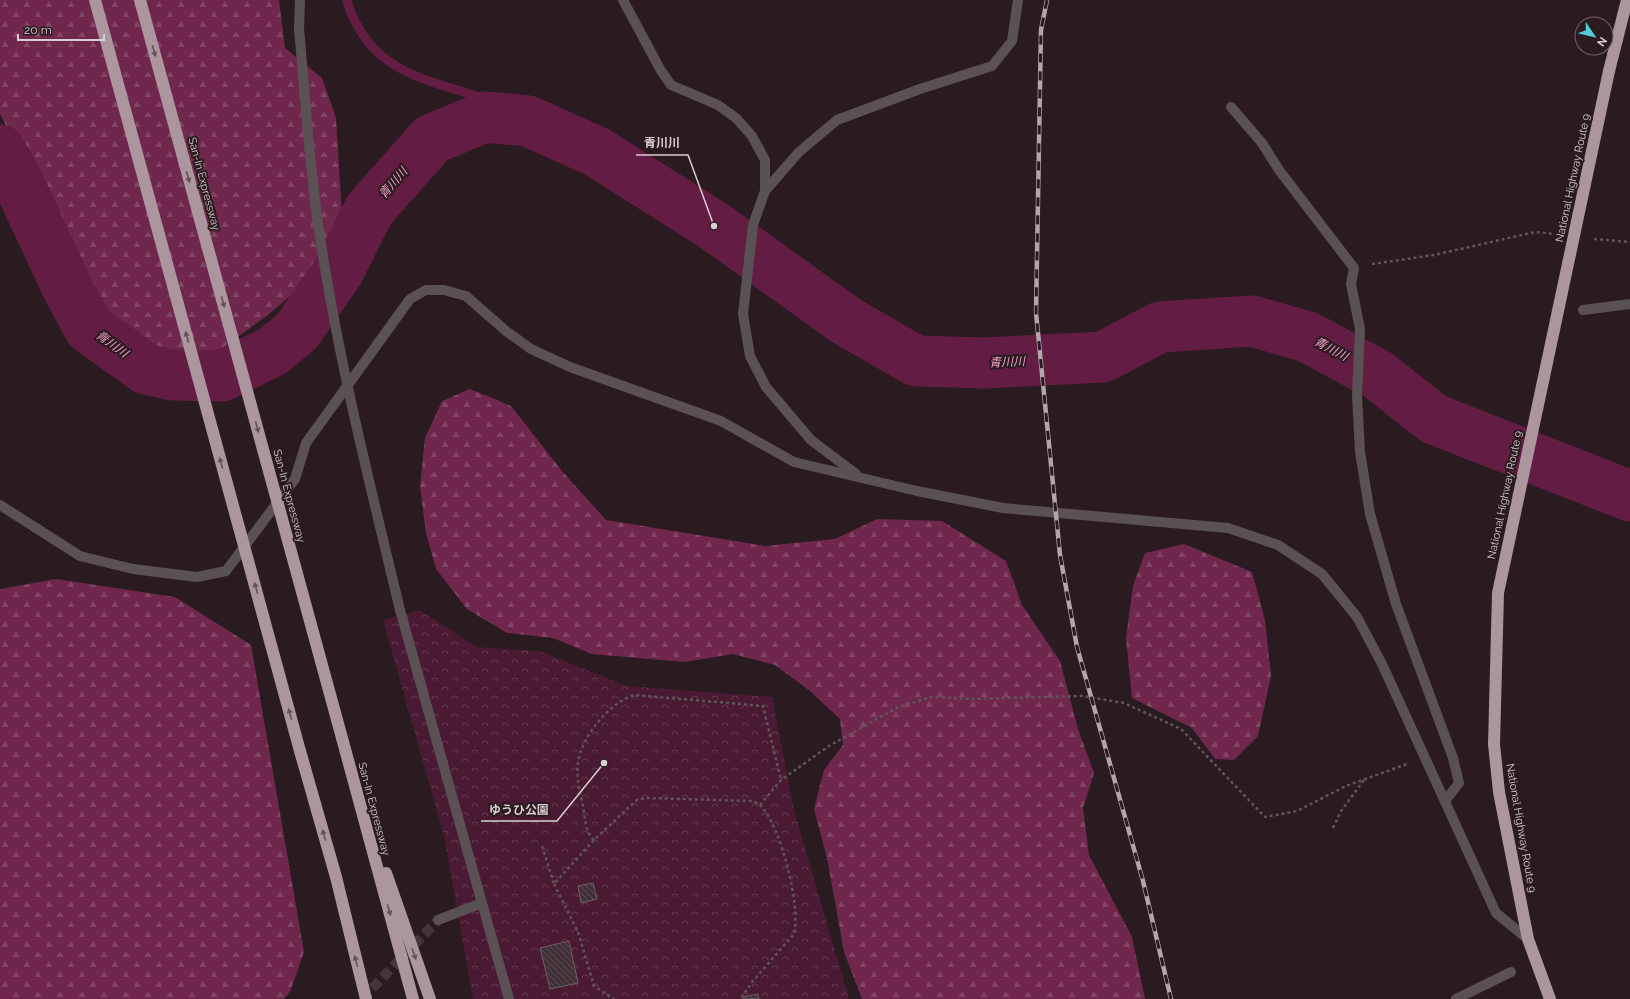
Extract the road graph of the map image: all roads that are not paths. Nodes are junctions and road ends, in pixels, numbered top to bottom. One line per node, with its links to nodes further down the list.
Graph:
1 (95, 0): 19 (highway, one-way to 1, bridge)
2 (140, 0): 13 (highway, San-In Expressway, one-way to 13, bridge)
3 (300, 0): 15 (street, bridge)
4 (623, 0): 8 (street)
5 (1018, 0): 8 (street)
6 (1627, 0): 17 (highway, National Highway Route 9, bridge)
7 (1231, 107): 14 (street)
8 (765, 191): 11 (street)
9 (1630, 304): 10 (street)
10 (1583, 310)
11 (860, 476): 12 (street); 14 (street)
12 (0, 505)
13 (351, 772): 20 (highway, San-In Expressway, one-way to 20); 21 (highway, one-way to 21)
14 (1445, 801): 17 (street)
15 (482, 903): 16 (street); 22 (street)
16 (438, 920)
17 (1528, 939): 24 (highway, National Highway Route 9)
18 (1511, 972): 23 (street)
19 (366, 999)
20 (413, 999)
21 (430, 999)
22 (509, 999)
23 (1456, 999)
24 (1550, 999)

